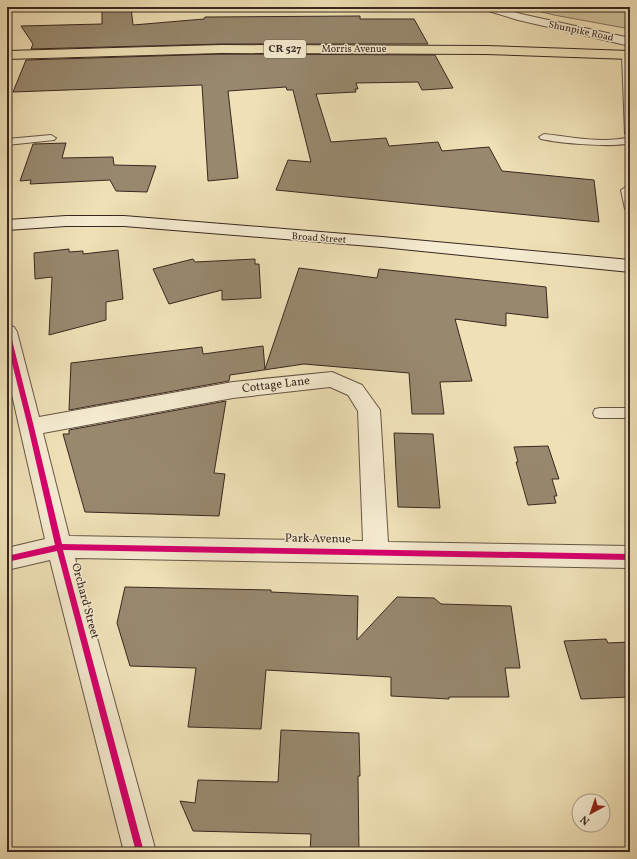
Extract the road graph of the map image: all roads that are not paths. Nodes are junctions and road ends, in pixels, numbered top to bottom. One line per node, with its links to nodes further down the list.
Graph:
1 (486, 7): 2 (street, Shunpike Road)
2 (630, 42)
3 (7, 55): 4 (main road, Morris Avenue / CR 527)
4 (628, 55): 5 (lane)
5 (630, 134)
6 (544, 137): 8 (lane)
7 (51, 138): 9 (lane)
8 (630, 140)
9 (7, 142)
10 (626, 190): 11 (lane)
11 (630, 208)
12 (7, 225): 13 (street, Broad Street)
13 (630, 266)
14 (7, 332): 17 (street, Orchard Street)
15 (600, 413): 16 (lane)
16 (630, 413)
17 (31, 427): 18 (street, Orchard Street); 19 (street, Cottage Lane)
18 (59, 547): 19 (street, Park Avenue); 21 (street, Park Avenue); 22 (street, Orchard Street)
19 (376, 551): 20 (street, Park Avenue)
20 (630, 557)
21 (7, 559)
22 (140, 852)

